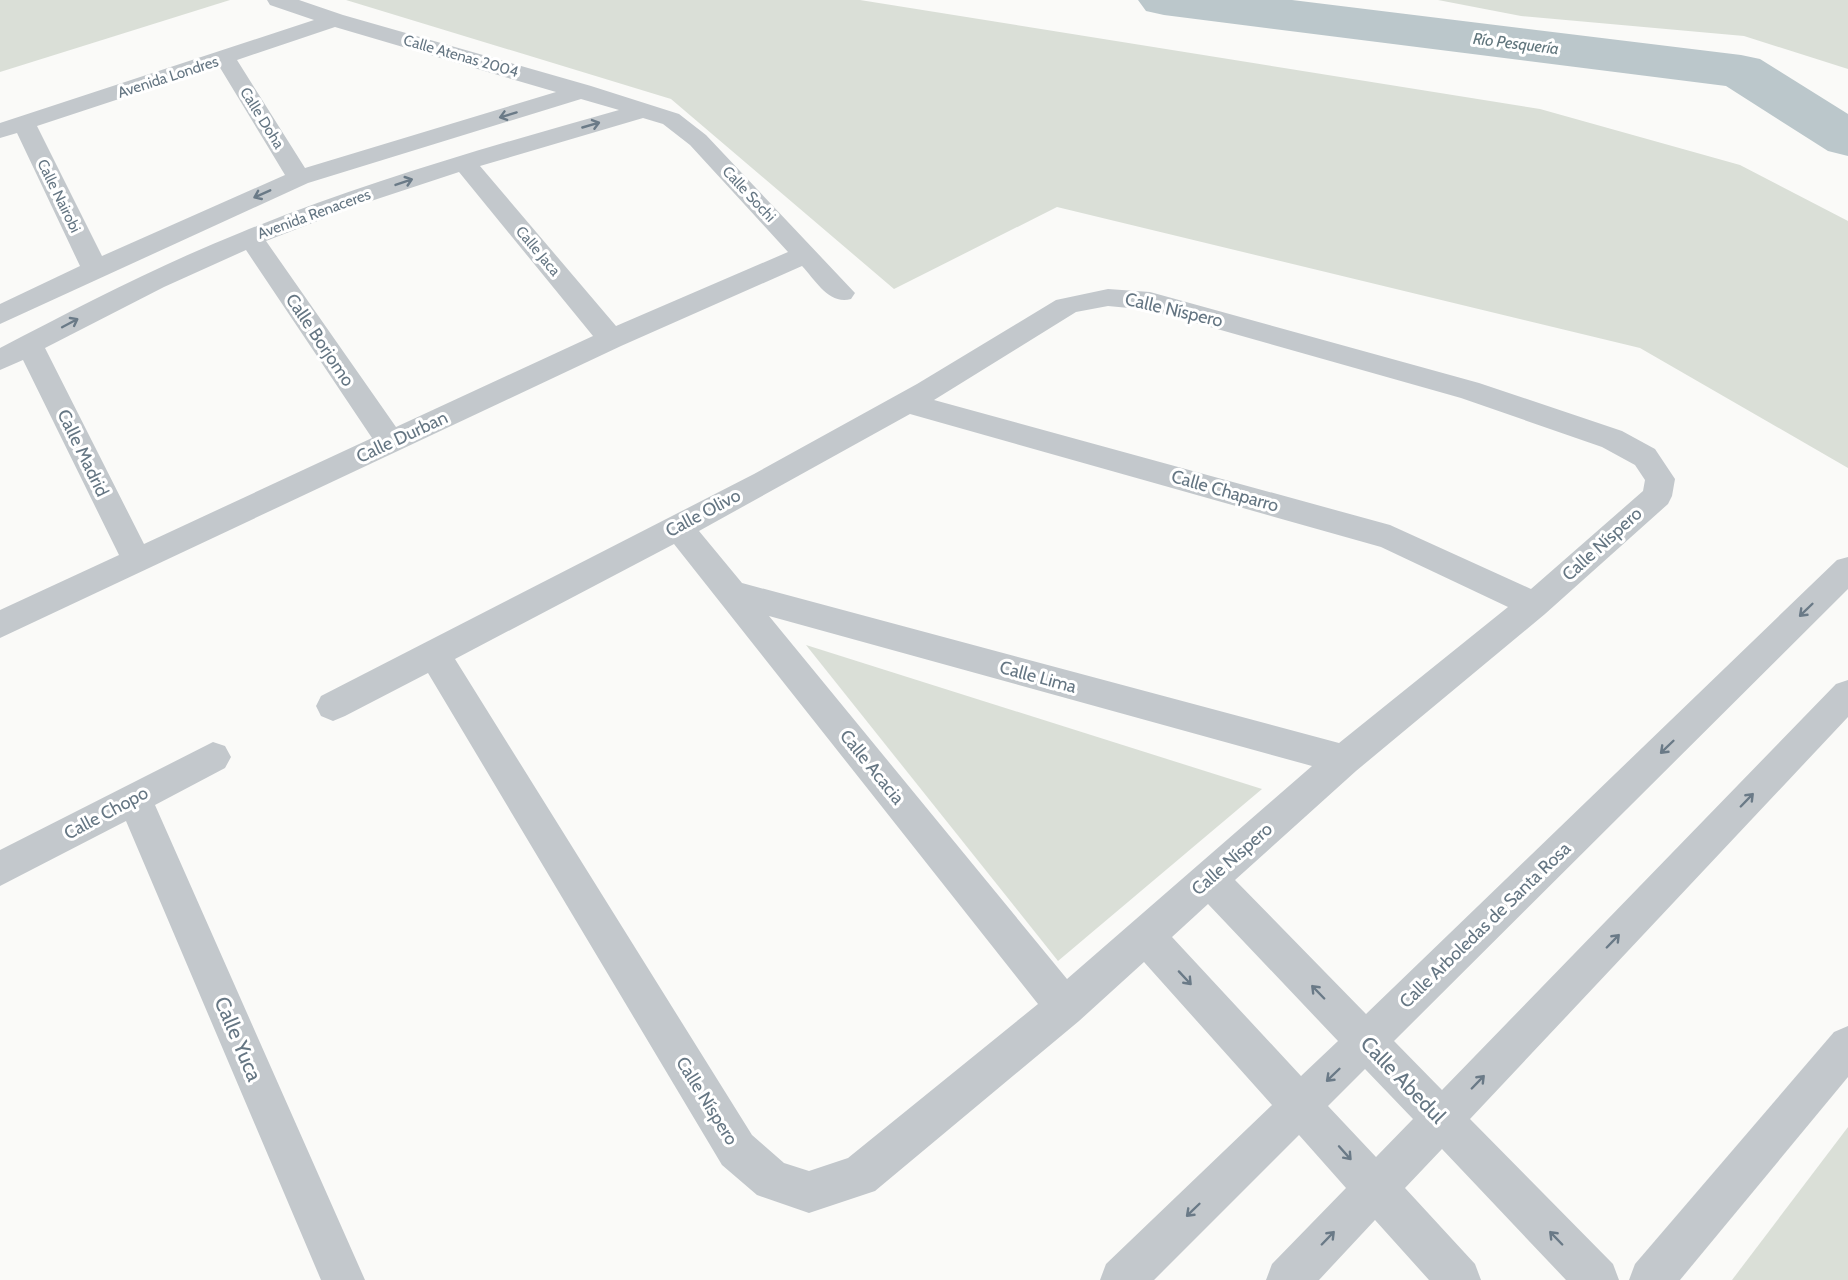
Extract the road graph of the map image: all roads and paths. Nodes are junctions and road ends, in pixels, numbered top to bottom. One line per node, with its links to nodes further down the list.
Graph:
1 (278, 0): 2 (street, Calle Atenas 2004)
2 (335, 20): 3 (street, Avenida Londres); 4 (street, Calle Atenas 2004)
3 (225, 58): 6 (street, Avenida Londres); 9 (street, Calle Doha)
4 (583, 91): 5 (street, Calle Atenas 2004); 9 (street, Avenida Renaceres, one-way to 9)
5 (644, 110): 8 (street, Avenida Renaceres, one-way to 5); 11 (street, Calle Sochi)
6 (24, 123): 7 (street, Avenida Londres); 12 (street, Calle Nairobi)
7 (0, 131)
8 (464, 162): 10 (street, Avenida Renaceres, one-way to 8); 16 (street, Calle Jaca)
9 (299, 178): 12 (street, Avenida Renaceres, one-way to 12)
10 (251, 238): 17 (street, Avenida Renaceres, one-way to 10); 20 (street, Calle Borjomo)
11 (806, 254): 13 (street, Calle Sochi); 16 (street, Calle Durban)
12 (94, 269): 15 (street, Avenida Renaceres)
13 (842, 293)
14 (1066, 306): 19 (street, Calle Olivo); 25 (street, Calle Níspero)
15 (0, 315)
16 (611, 339): 20 (street, Calle Durban)
17 (29, 345): 18 (street, Avenida Renaceres); 22 (street, Calle Madrid)
18 (0, 360)
19 (907, 403): 21 (street, Calle Olivo); 25 (street, Calle Chaparro)
20 (390, 442): 22 (street, Calle Durban)
21 (678, 527): 24 (street, Calle Acacia); 27 (street, Calle Olivo)
22 (137, 561): 26 (street, Calle Durban)
23 (1848, 569): 37 (street, Calle Arboledas de Santa Rosa, one-way to 37)
24 (731, 593): 31 (street, Calle Lima); 36 (street, Calle Acacia)
25 (1534, 604): 31 (street, Calle Níspero)
26 (0, 625)
27 (434, 653): 29 (street, Calle Olivo); 36 (street, Calle Níspero)
28 (1848, 694): 40 (street, one-way to 28)
29 (333, 706)
30 (213, 757): 32 (street, Calle Chopo)
31 (1344, 760): 34 (street, Calle Níspero)
32 (134, 798): 33 (street, Calle Chopo); 42 (street, Calle Yuca)
33 (0, 868)
34 (1209, 879): 35 (street, Calle Níspero); 37 (street, Calle Abedul, one-way to 34)
35 (1145, 935): 36 (street, Calle Níspero); 39 (street, one-way to 39)
36 (1065, 1007)
37 (1366, 1042): 39 (street, Calle Arboledas de Santa Rosa, one-way to 39); 40 (street, Calle Abedul)
38 (1848, 1046): 47 (street)
39 (1302, 1105): 41 (street, one-way to 41); 43 (street, Calle Arboledas de Santa Rosa, one-way to 43)
40 (1442, 1120): 41 (street); 46 (street, Calle Abedul, one-way to 40)
41 (1377, 1188): 44 (street, one-way to 41); 45 (street)
42 (343, 1280)
43 (1122, 1280)
44 (1288, 1280)
45 (1459, 1280)
46 (1597, 1280)
47 (1651, 1280)

